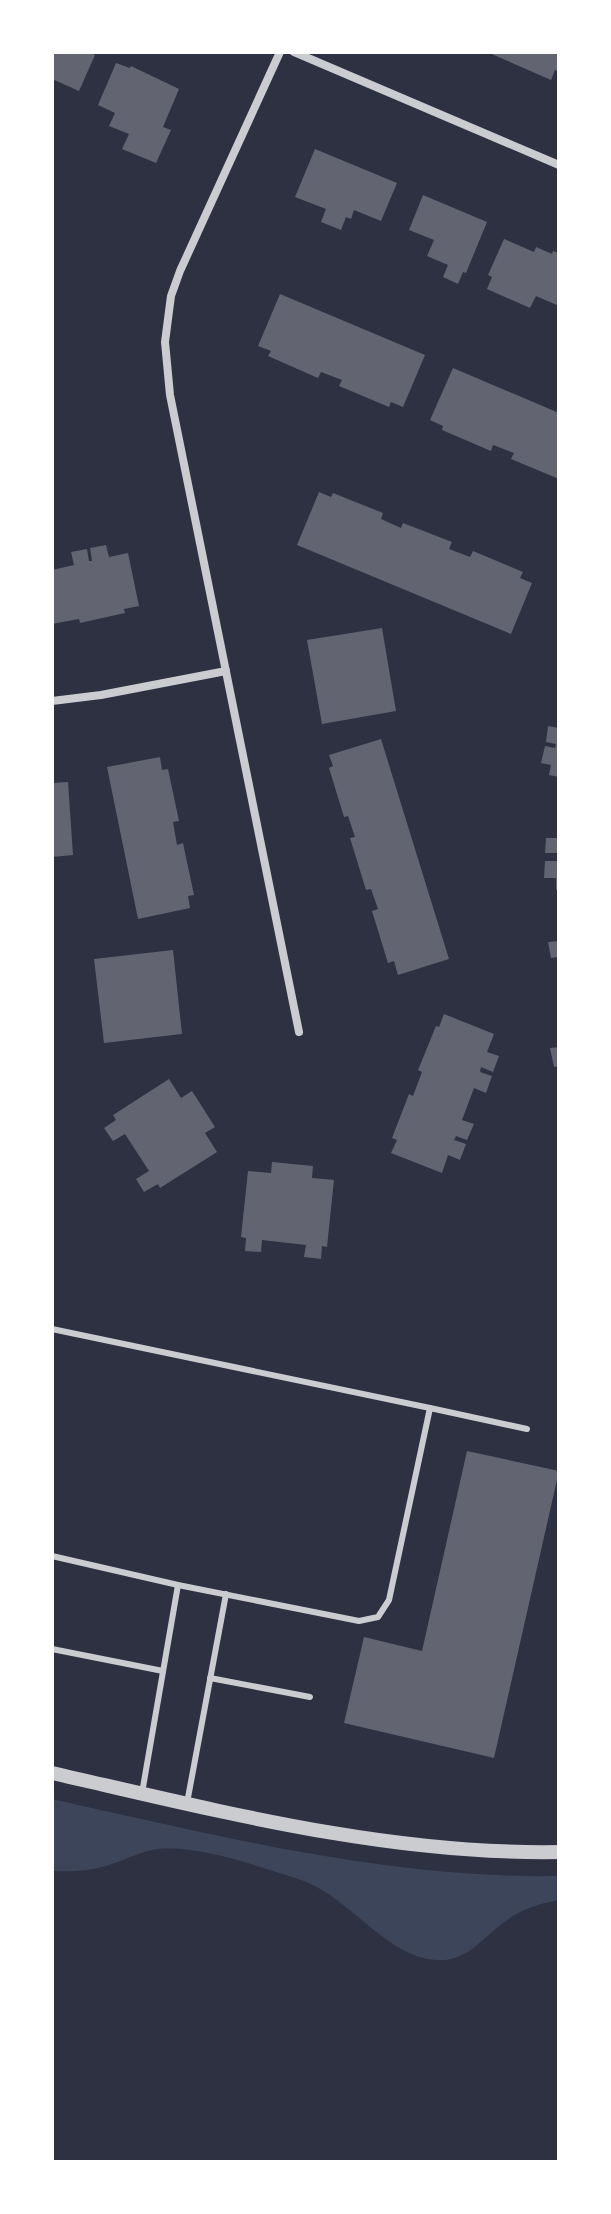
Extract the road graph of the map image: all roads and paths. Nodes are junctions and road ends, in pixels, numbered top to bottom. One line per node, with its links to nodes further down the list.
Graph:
1 (280, 52): 4 (street)
2 (294, 52): 3 (street)
3 (559, 165)
4 (226, 671): 5 (street); 6 (street)
5 (52, 701)
6 (299, 1032)
7 (52, 1329): 8 (lane)
8 (430, 1408): 9 (lane); 12 (lane)
9 (527, 1429)
10 (52, 1556): 11 (lane)
11 (178, 1585): 12 (lane); 14 (lane)
12 (226, 1594): 15 (lane)
13 (52, 1649): 14 (lane)
14 (163, 1671): 18 (lane)
15 (210, 1678): 16 (lane); 19 (lane)
16 (310, 1697)
17 (52, 1773): 18 (street)
18 (142, 1793): 19 (street)
19 (187, 1804): 20 (street)
20 (559, 1852)

